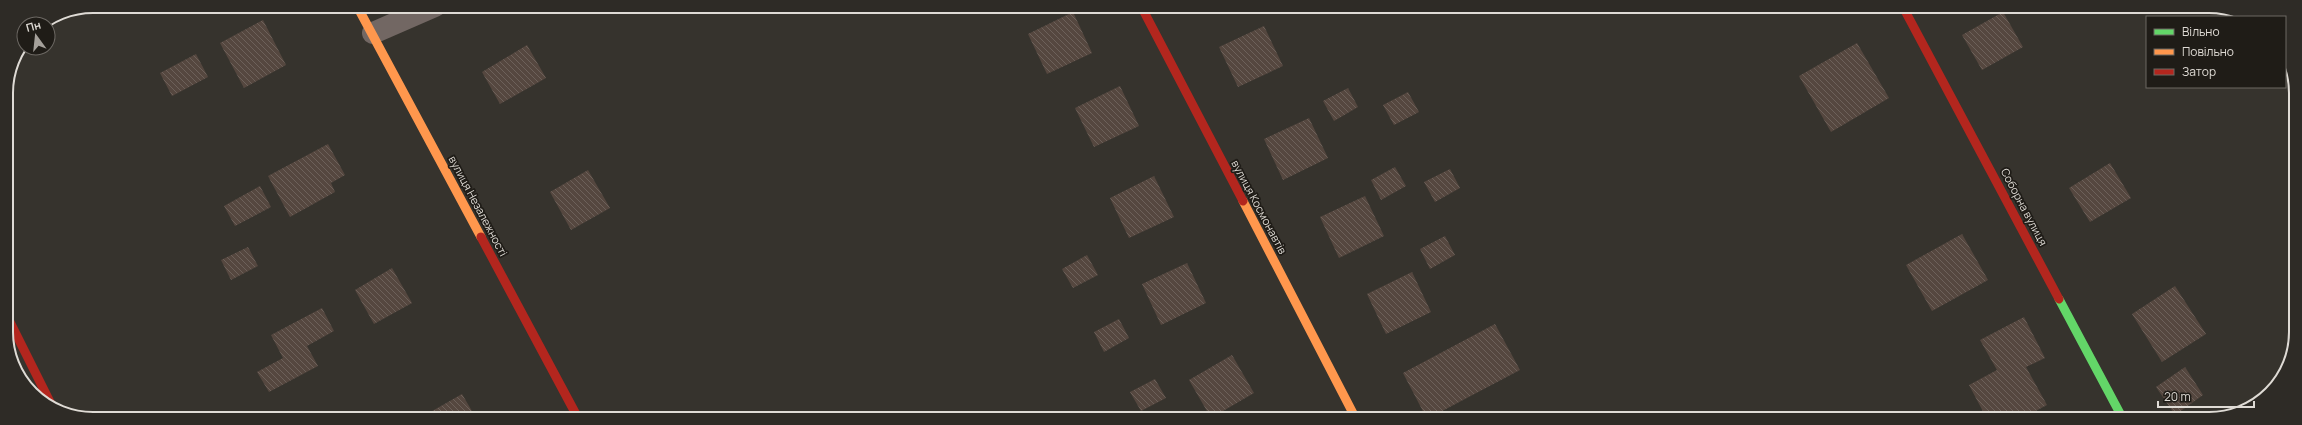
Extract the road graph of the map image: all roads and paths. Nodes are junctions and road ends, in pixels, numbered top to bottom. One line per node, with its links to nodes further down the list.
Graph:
1 (361, 13): 5 (street, вулиця Незалежності)
2 (419, 13): 5 (street)
3 (1145, 13): 9 (street, вулиця Космонавтів)
4 (1906, 13): 10 (street, Соборна вулиця)
5 (373, 33): 8 (street, вулиця Незалежності)
6 (13, 326): 7 (street)
7 (49, 399)
8 (575, 412)
9 (1352, 412)
10 (2119, 412)

